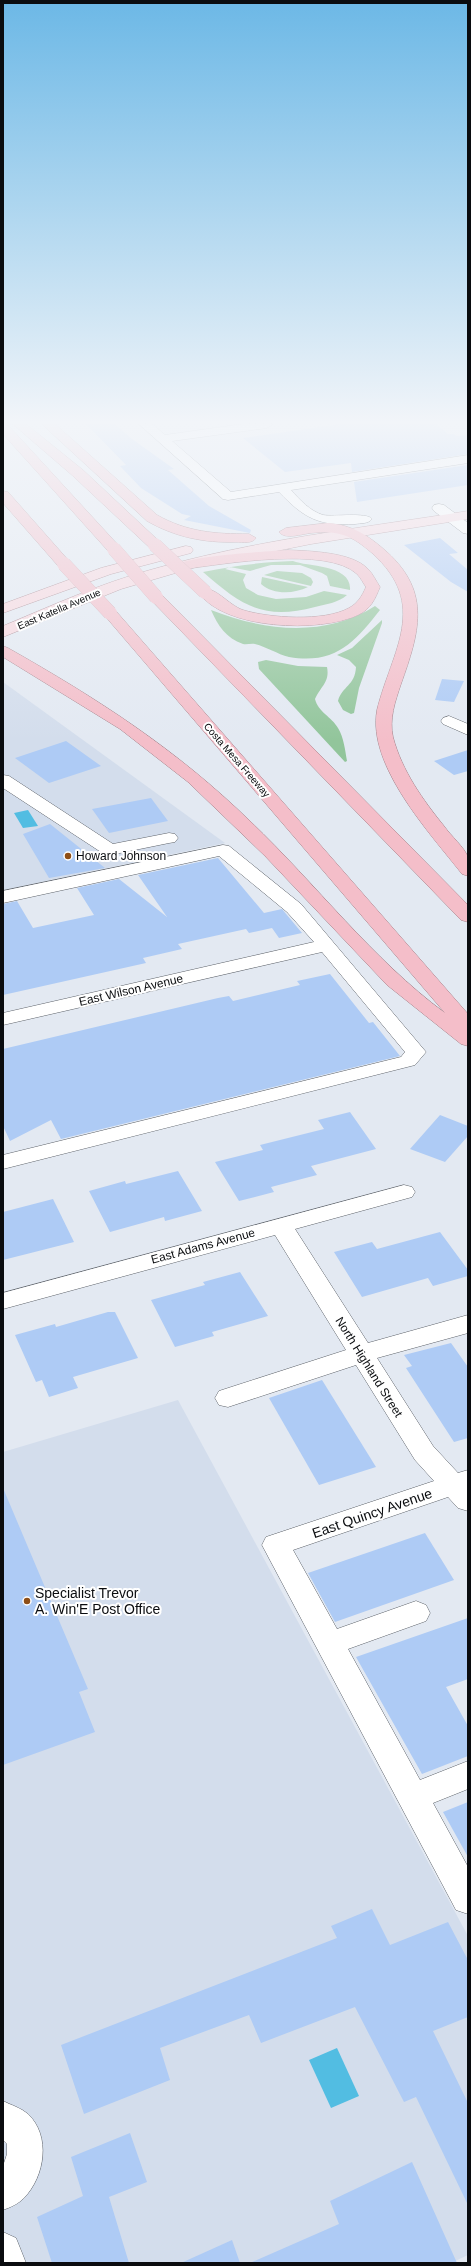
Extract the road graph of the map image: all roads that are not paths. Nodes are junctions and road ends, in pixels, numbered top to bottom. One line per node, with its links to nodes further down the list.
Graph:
1 (34, 530): 26 (highway, Costa Mesa Freeway, bridge)
2 (96, 530): 23 (highway, bridge)
3 (139, 530): 13 (highway, bridge)
4 (172, 530): 12 (highway)
5 (291, 530): 10 (street)
6 (300, 530): 10 (main road, East Katella Avenue)
7 (314, 530): 10 (highway)
8 (342, 530): 11 (highway)
9 (381, 530): 11 (main road, East Katella Avenue)
10 (286, 532): 12 (main road, East Katella Avenue)
11 (355, 534): 13 (main road, East Katella Avenue); 21 (highway)
12 (249, 538): 14 (main road, East Katella Avenue)
13 (185, 565): 15 (main road, East Katella Avenue)
14 (3, 609)
15 (3, 632)
16 (3, 651): 27 (highway)
17 (449, 721): 18 (street)
18 (468, 730)
19 (3, 780): 20 (street)
20 (169, 838)
21 (468, 870)
22 (3, 897): 24 (street)
23 (468, 916)
24 (327, 945): 25 (street, East Wilson Avenue); 28 (street)
25 (3, 1019)
26 (468, 1027)
27 (468, 1040)
28 (3, 1162)
29 (404, 1192): 30 (street, East Adams Avenue)
30 (280, 1225): 31 (street, East Adams Avenue); 33 (street, North Highland Street)
31 (3, 1300)
32 (468, 1324): 33 (street)
33 (361, 1354): 34 (street); 35 (street, North Highland Street)
34 (228, 1398)
35 (463, 1489): 37 (street, East Quincy Avenue)
36 (416, 1613): 37 (street)
37 (329, 1644): 39 (street)
38 (468, 1776): 39 (street)
39 (413, 1797): 40 (street)
40 (468, 1899)
41 (3, 2119): 42 (street)
42 (3, 2192)
43 (3, 2251): 44 (street)
44 (7, 2263)

